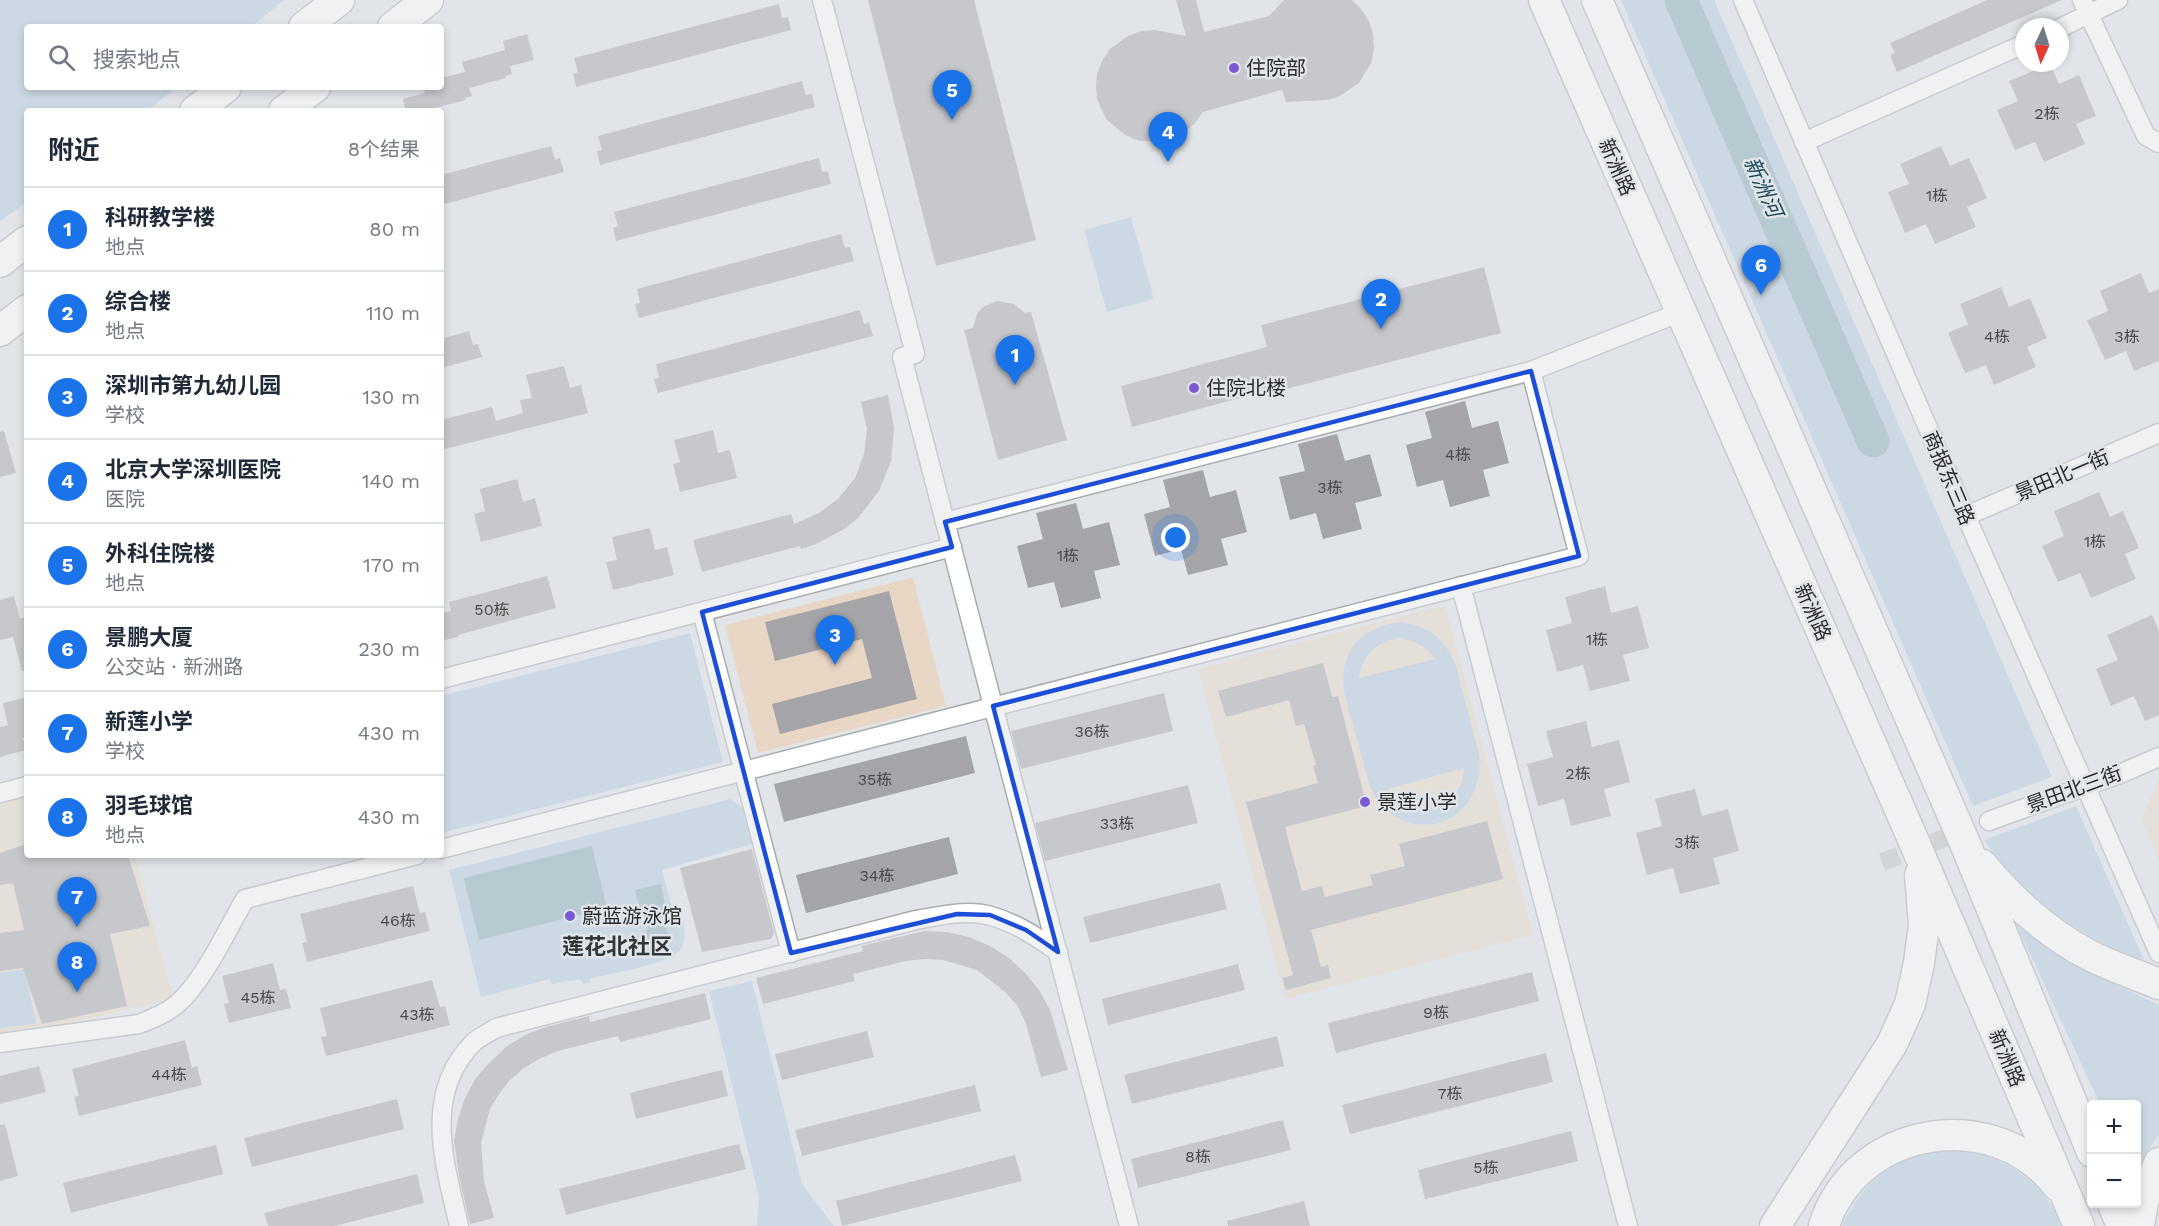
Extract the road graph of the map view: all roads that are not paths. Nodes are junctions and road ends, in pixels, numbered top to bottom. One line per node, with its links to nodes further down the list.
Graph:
1 (339, 0): 10 (main road)
2 (428, 0): 11 (main road)
3 (822, 0): 27 (street)
4 (1544, 0): 22 (main road, 新洲路)
5 (1597, 0): 40 (main road)
6 (1743, 0): 17 (street, 商报东三路)
7 (2118, 0): 8 (street)
8 (2085, 8): 9 (street); 18 (street)
9 (2069, 21)
10 (308, 24)
11 (397, 24)
12 (2015, 48): 17 (street)
13 (222, 90): 15 (main road)
14 (311, 90): 16 (main road)
15 (199, 108)
16 (288, 108)
17 (1804, 142): 26 (street, 商报东三路)
18 (2159, 142)
19 (24, 243): 20 (main road)
20 (0, 262)
21 (24, 312): 23 (main road)
22 (1681, 312): 24 (street); 39 (main road, 新洲路)
23 (0, 331)
24 (1531, 371): 27 (street); 29 (street)
25 (2159, 433): 26 (street, 景田北一街)
26 (1966, 516): 35 (street, 商报东三路)
27 (945, 522): 28 (street)
28 (952, 547): 30 (street); 32 (street)
29 (1461, 586): 32 (street); 54 (street)
30 (702, 612): 31 (street); 34 (street)
31 (444, 678)
32 (993, 706): 34 (street); 44 (street)
33 (2159, 757): 35 (street, 景田北三街)
34 (743, 771): 41 (street); 43 (street)
35 (2085, 785): 38 (street, 景田北三街); 45 (street, 商报东三路)
36 (24, 787): 37 (street)
37 (0, 793)
38 (1989, 821)
39 (1912, 837): 51 (main road, 新洲路); 55 (main road)
40 (1964, 841): 46 (main road); 48 (main road)
41 (444, 848)
42 (405, 858): 47 (street)
43 (791, 952): 44 (street); 52 (street)
44 (1058, 952): 53 (street)
45 (2159, 953)
46 (2159, 984)
47 (0, 1043)
48 (2087, 1142)
49 (2159, 1163): 58 (main road)
50 (2115, 1208): 57 (main road)
51 (2076, 1218): 56 (main road)
52 (459, 1226)
53 (1129, 1226)
54 (1628, 1226)
55 (1775, 1226)
56 (1824, 1226)
57 (2122, 1226)
58 (2139, 1226)

